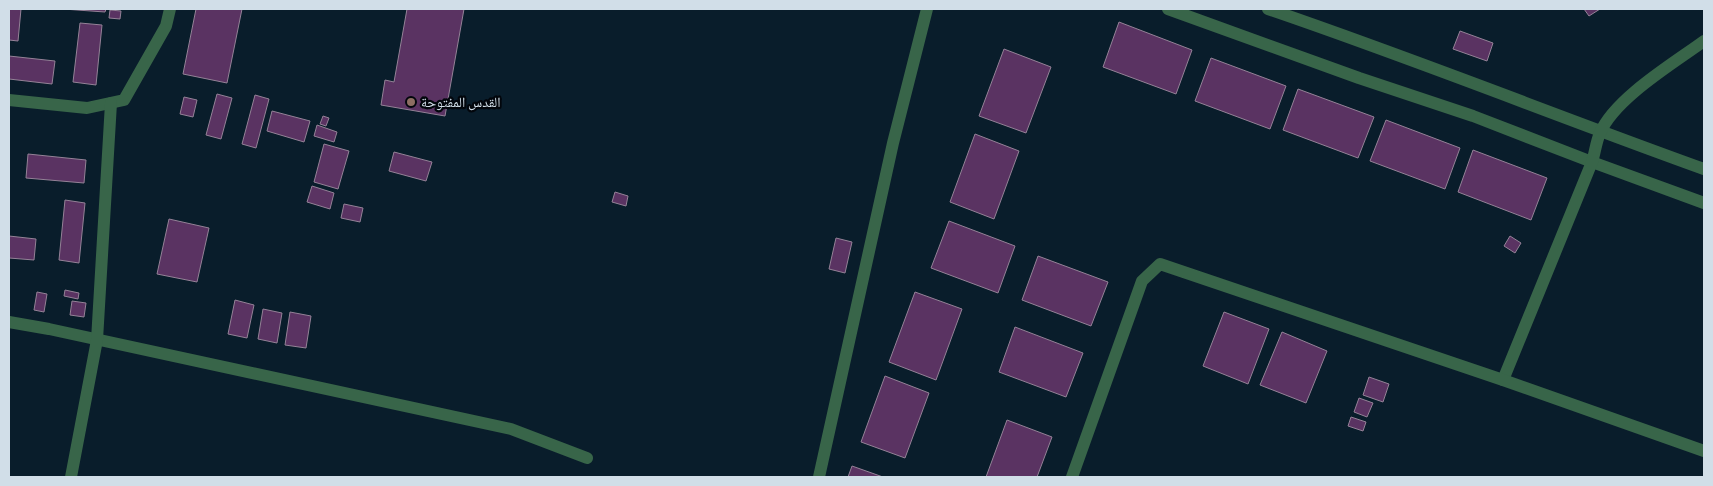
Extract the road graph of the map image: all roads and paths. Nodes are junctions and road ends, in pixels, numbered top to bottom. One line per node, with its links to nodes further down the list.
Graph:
1 (170, 9): 7 (street)
2 (927, 9): 18 (street)
3 (1168, 9): 9 (street)
4 (1268, 9): 8 (street)
5 (1704, 41): 8 (street)
6 (9, 100): 7 (street)
7 (111, 103): 13 (street)
8 (1601, 132): 9 (street); 10 (street)
9 (1592, 162): 11 (street); 14 (street)
10 (1704, 169)
11 (1704, 203)
12 (9, 322): 13 (street)
13 (97, 340): 16 (street); 17 (street)
14 (1503, 380): 15 (street); 19 (street)
15 (1704, 452)
16 (587, 458)
17 (71, 477)
18 (819, 477)
19 (1072, 477)

